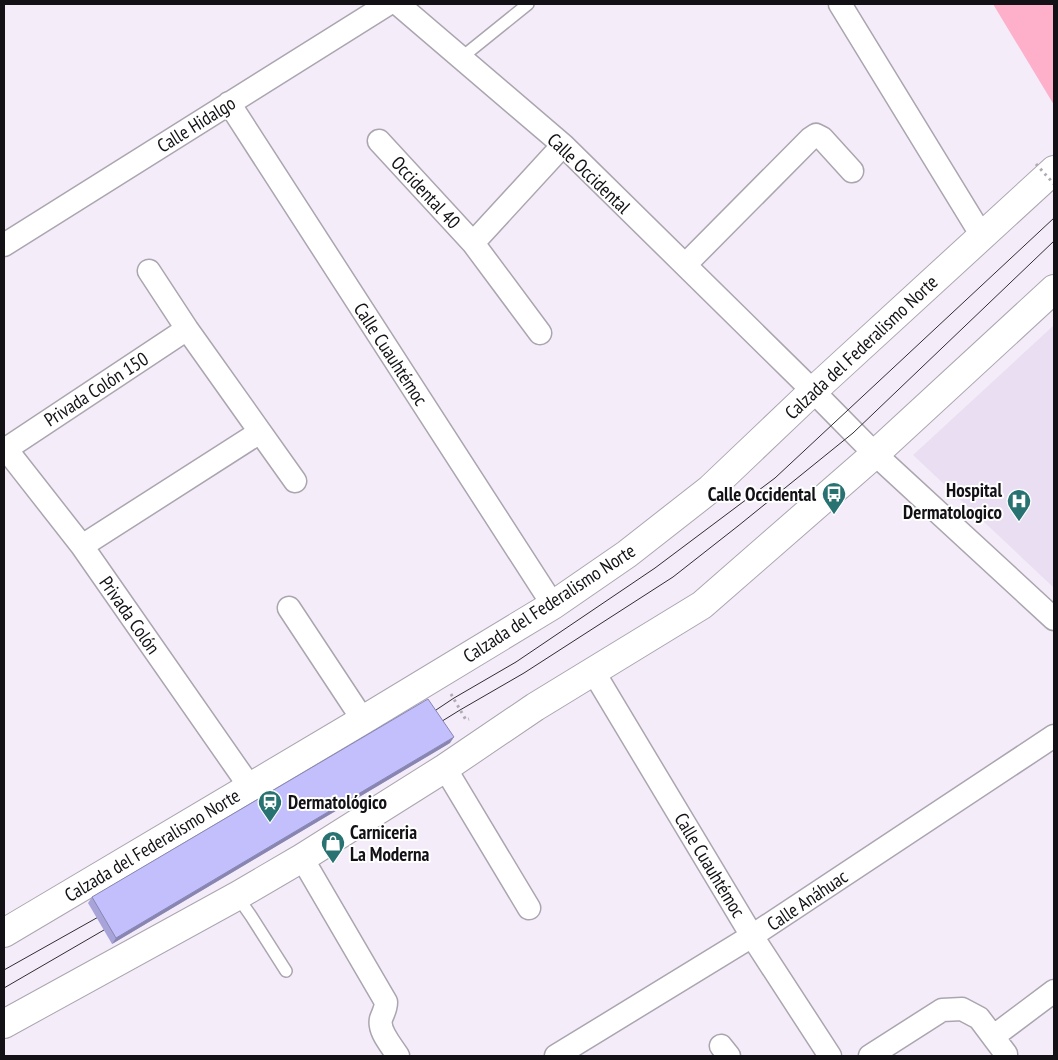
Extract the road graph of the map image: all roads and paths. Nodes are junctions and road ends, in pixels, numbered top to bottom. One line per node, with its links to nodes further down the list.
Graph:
1 (388, 4): 6 (street, Calle Hidalgo)
2 (398, 4): 5 (street, Calle Occidental)
3 (528, 4): 5 (lane)
4 (840, 4): 12 (street)
5 (461, 58): 8 (street, Calle Occidental)
6 (229, 103): 14 (street, Calle Hidalgo); 26 (street, Calle Cuauhtémoc)
7 (379, 141): 13 (street, Occidental 40)
8 (563, 146): 13 (street, Occidental 40); 15 (street, Calle Occidental)
9 (1045, 167): 11 (path, bridge); 12 (main road, Calzada del Federalismo Norte)
10 (852, 171): 15 (street)
11 (1054, 184)
12 (982, 236): 20 (main road, Calzada del Federalismo Norte)
13 (473, 243): 19 (street, Occidental 40)
14 (4, 246)
15 (685, 265): 20 (street, Calle Occidental)
16 (149, 271): 18 (street)
17 (1054, 289): 23 (main road)
18 (187, 329): 21 (street); 22 (street, Privada Colón 150)
19 (540, 333)
20 (813, 391): 23 (street, Calle Occidental); 26 (main road, Calzada del Federalismo Norte)
21 (260, 432): 24 (street); 25 (street)
22 (5, 448): 25 (street, Privada Colón)
23 (875, 454): 28 (street, Calle Occidental); 29 (main road)
24 (295, 481)
25 (82, 546): 35 (street, Privada Colón)
26 (553, 605): 32 (main road, Calzada del Federalismo Norte)
27 (289, 608): 32 (street)
28 (1054, 620)
29 (594, 671): 34 (main road); 40 (street, Calle Cuauhtémoc)
30 (449, 691): 31 (path)
31 (474, 716)
32 (363, 720): 35 (main road, Calzada del Federalismo Norte)
33 (1054, 736): 40 (street, Calle Anáhuac)
34 (445, 768): 36 (main road); 38 (street)
35 (250, 788): 39 (main road, Calzada del Federalismo Norte)
36 (302, 858): 37 (main road); 45 (street)
37 (237, 896): 41 (lane); 43 (main road)
38 (530, 908)
39 (4, 933)
40 (752, 936): 46 (street, Calle Anáhuac); 47 (street, Calle Cuauhtémoc)
41 (286, 971)
42 (1054, 991): 44 (street)
43 (4, 1024)
44 (994, 1036): 48 (street); 49 (street)
45 (398, 1056)
46 (556, 1056)
47 (830, 1056)
48 (870, 1056)
49 (1006, 1056)

